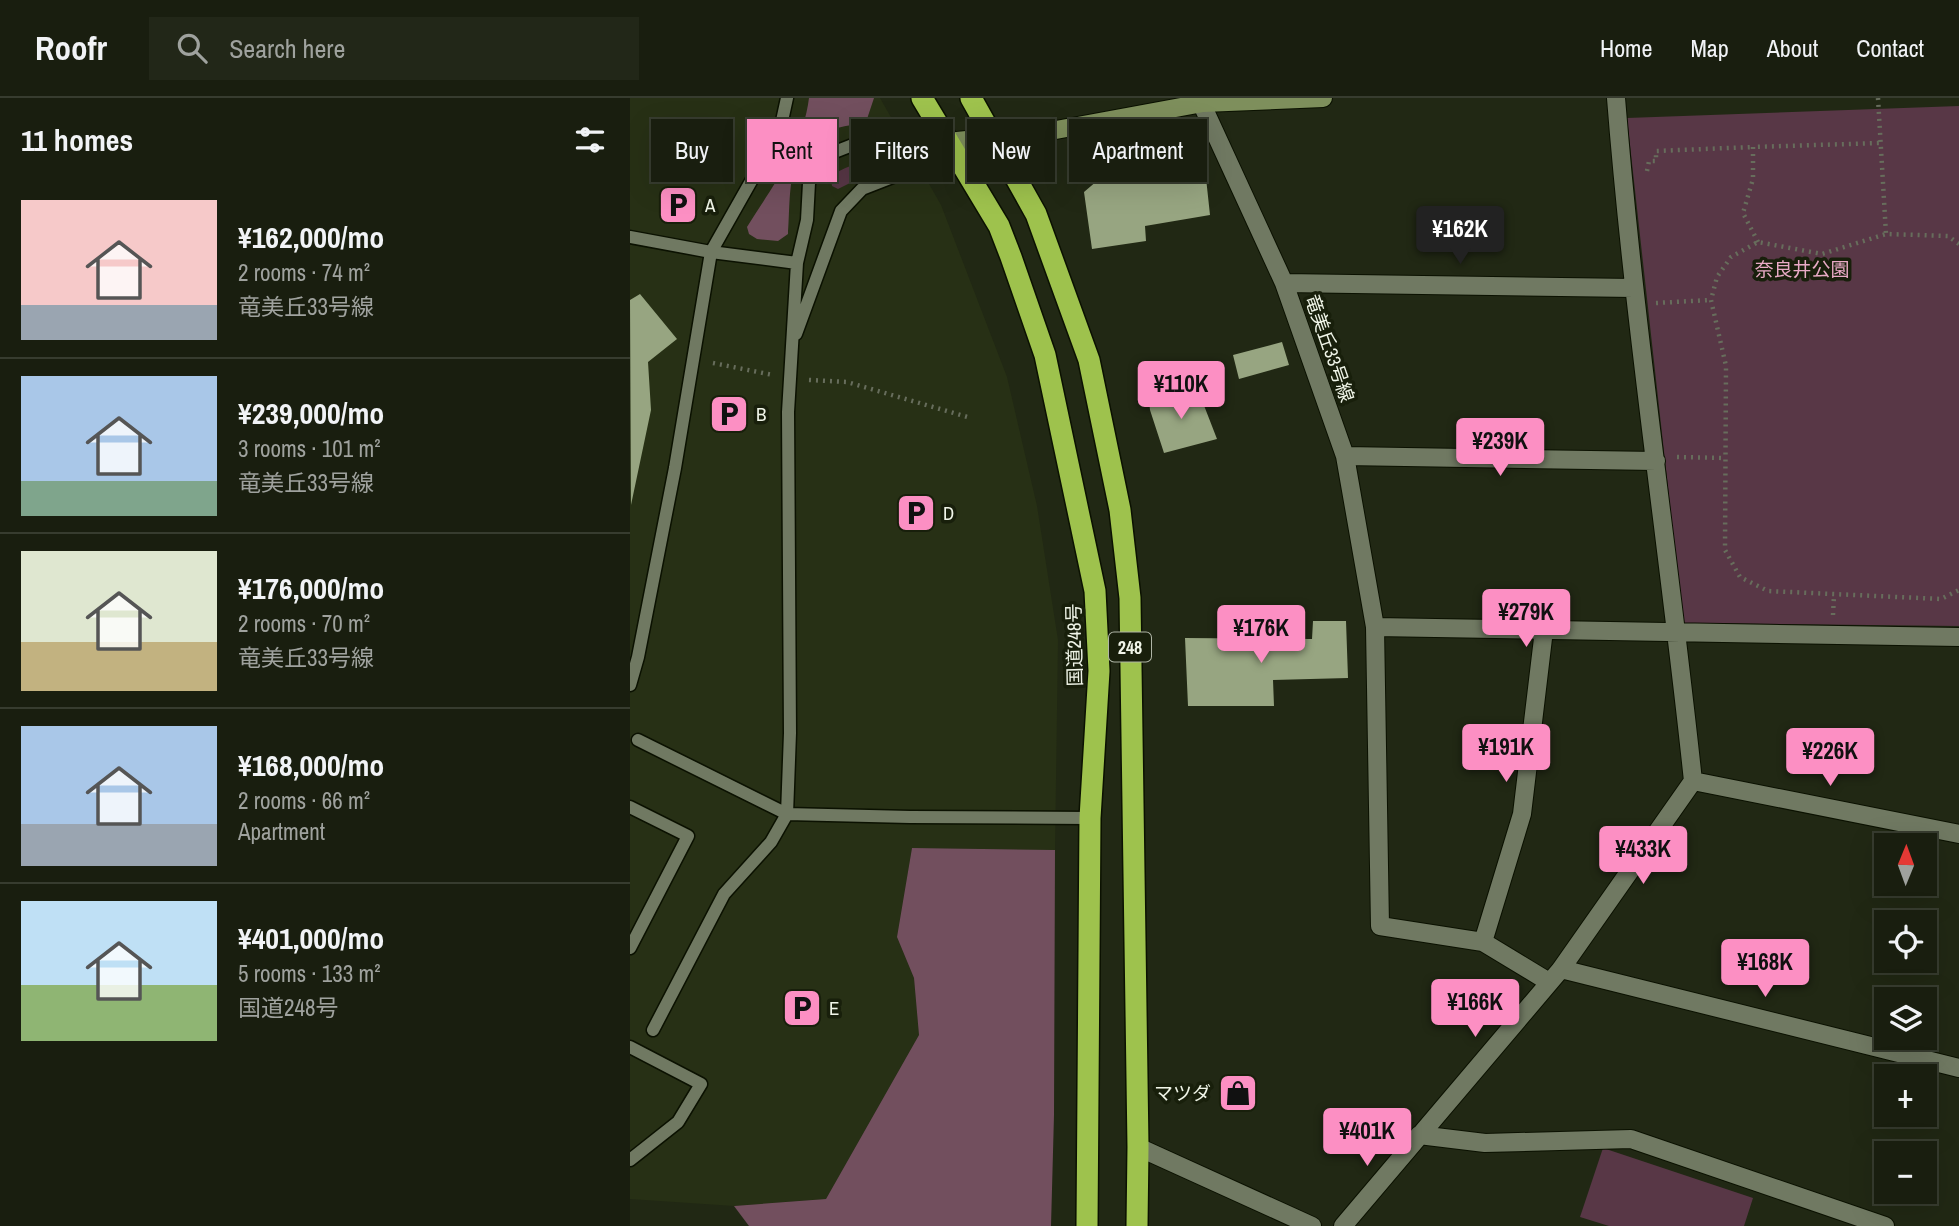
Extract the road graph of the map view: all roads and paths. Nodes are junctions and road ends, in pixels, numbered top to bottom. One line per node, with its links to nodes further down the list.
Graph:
1 (787, 98): 22 (lane)
2 (922, 98): 8 (highway, 国道248号 / 248)
3 (971, 98): 9 (highway, 248)
4 (1323, 98): 7 (street)
5 (1616, 98): 15 (street)
6 (1878, 98): 11 (path)
7 (1201, 101): 10 (street); 24 (street, 竜美丘33号線)
8 (934, 119)
9 (984, 119)
10 (1055, 130)
11 (1880, 143): 13 (path); 18 (path)
12 (851, 146): 23 (lane)
13 (1753, 147): 15 (path); 20 (path)
14 (953, 152): 44 (highway, 国道248号 / 248)
15 (1622, 175): 25 (street)
16 (880, 182): 27 (lane)
17 (1019, 182): 53 (highway, 248)
18 (1886, 234): 20 (path); 21 (path)
19 (630, 237): 22 (lane)
20 (1758, 242): 26 (path)
21 (1959, 244)
22 (712, 252): 23 (lane); 28 (lane)
23 (797, 263): 27 (lane)
24 (1284, 283): 25 (street); 31 (street, 竜美丘33号線)
25 (1635, 296): 26 (path); 33 (street)
26 (1711, 300): 32 (path)
27 (792, 347): 29 (lane)
28 (695, 359): 29 (path); 39 (lane)
29 (790, 378): 30 (path); 43 (lane)
30 (971, 418)
31 (1345, 456): 33 (street); 35 (street, 竜美丘33号線)
32 (1725, 458): 33 (path); 34 (path)
33 (1655, 459): 37 (street)
34 (1959, 590)
35 (1375, 627): 36 (street); 46 (street, 竜美丘33号線)
36 (1544, 630): 37 (street); 46 (street)
37 (1677, 632): 38 (street); 41 (street)
38 (1959, 637)
39 (630, 685)
40 (638, 740): 43 (lane)
41 (1693, 781): 45 (street); 48 (street)
42 (630, 807): 47 (lane)
43 (788, 814): 44 (lane); 49 (lane)
44 (1090, 818): 55 (highway, 国道248号 / 248)
45 (1959, 834)
46 (1483, 942): 48 (street)
47 (630, 948)
48 (1555, 975): 51 (street); 52 (street)
49 (653, 1030)
50 (630, 1047): 54 (lane)
51 (1959, 1068)
52 (1419, 1135): 58 (street); 59 (street)
53 (1138, 1147): 56 (highway, 248); 57 (street)
54 (630, 1160)
55 (1087, 1226)
56 (1137, 1226)
57 (1312, 1226)
58 (1343, 1226)
59 (1885, 1226)

